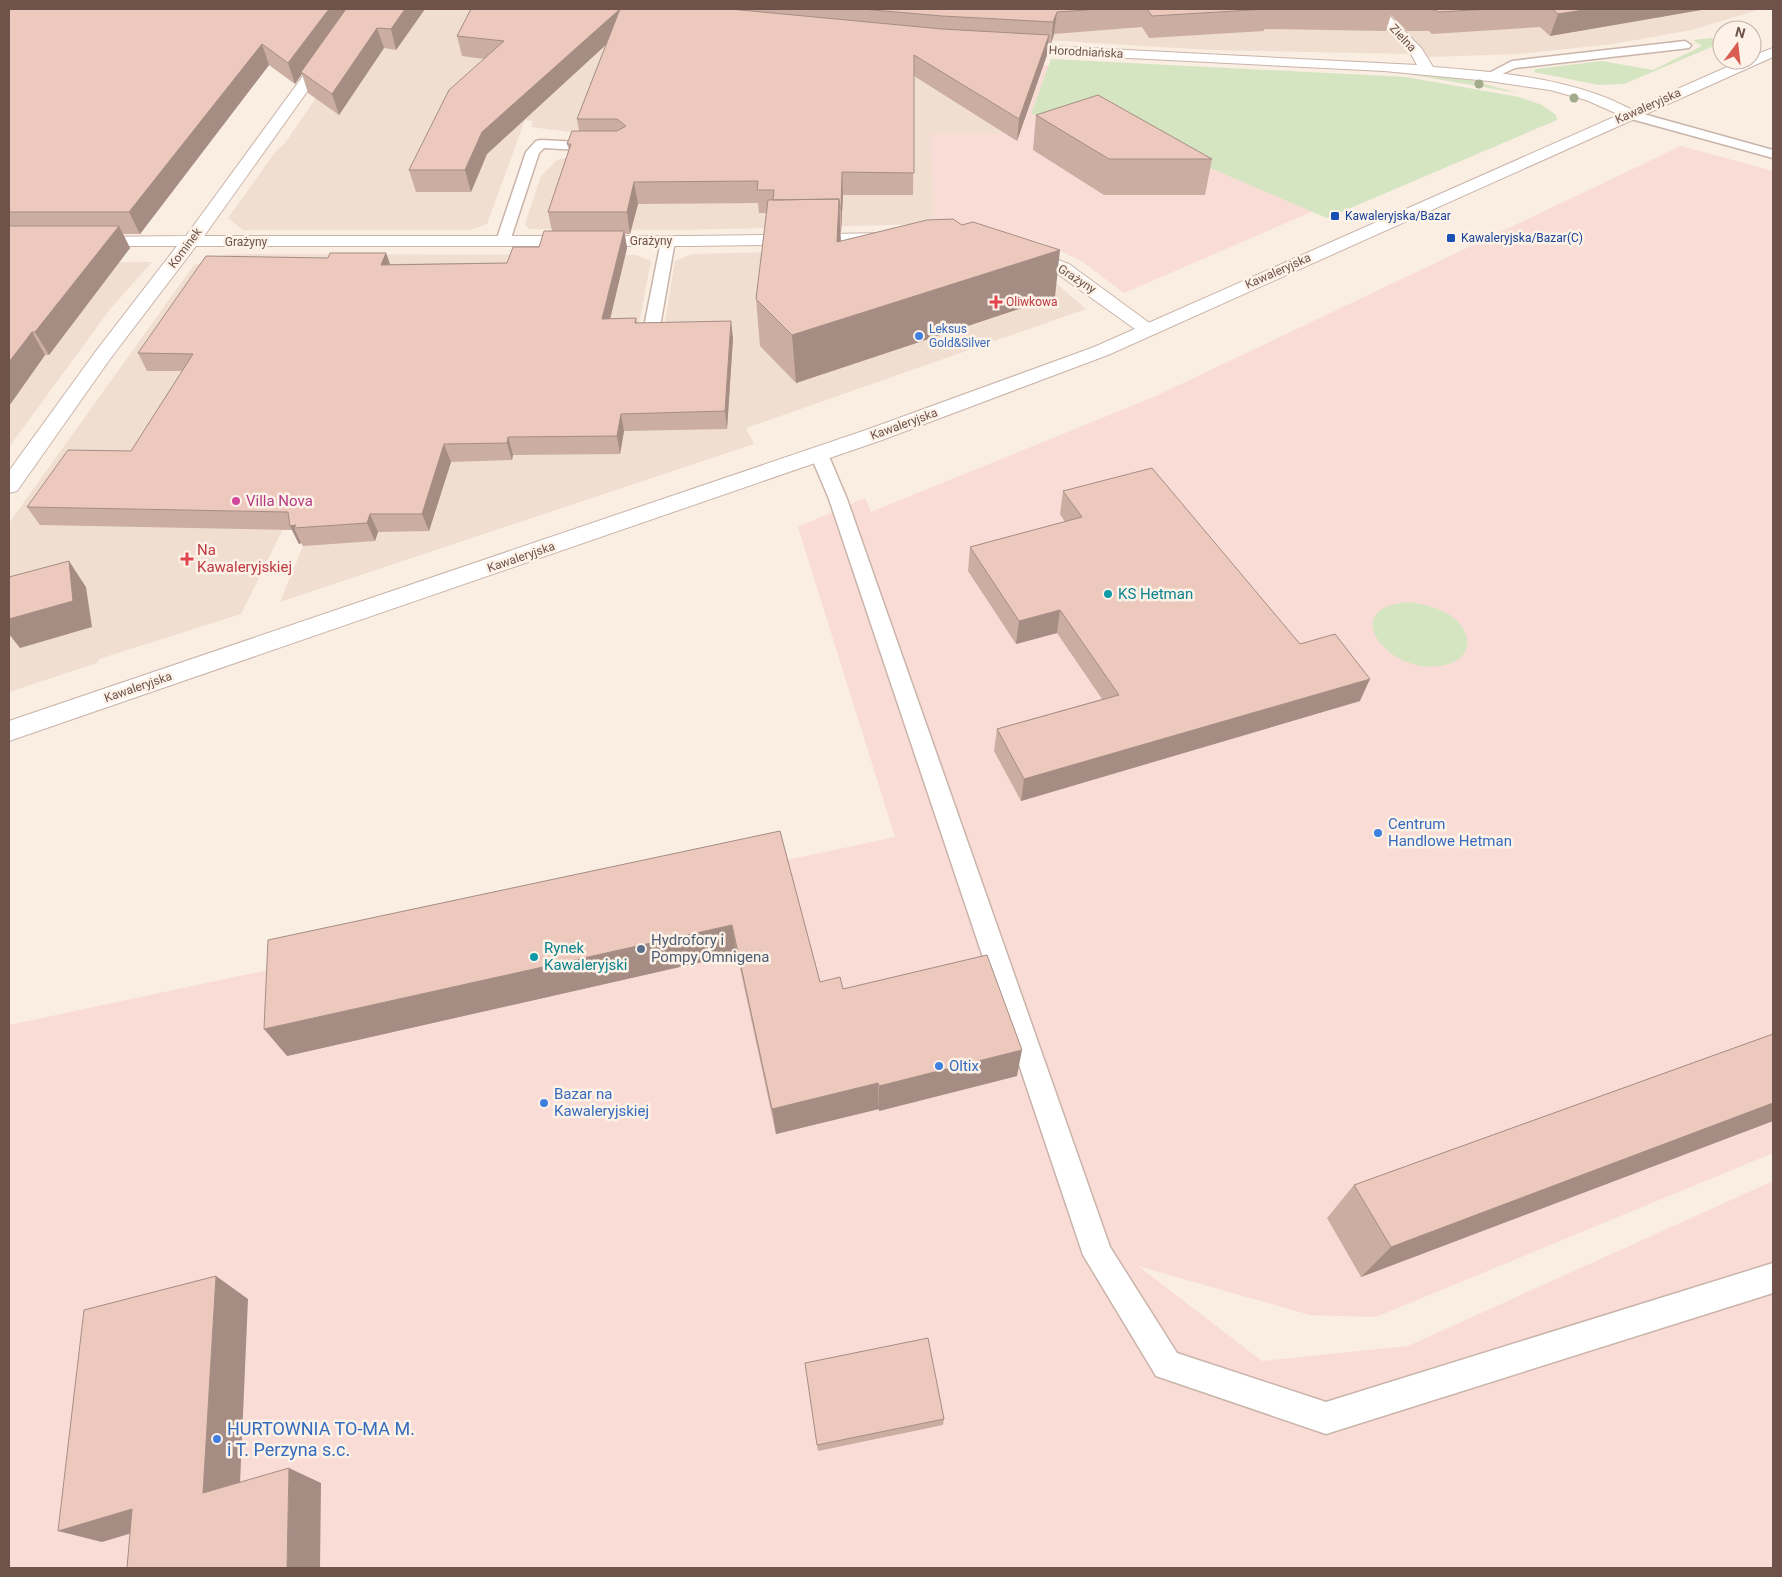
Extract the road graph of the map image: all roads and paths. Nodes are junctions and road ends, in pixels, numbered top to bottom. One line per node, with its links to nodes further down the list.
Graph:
1 (358, 9): 13 (street, Kominek)
2 (1375, 9): 6 (street, Zielna)
3 (1685, 45): 7 (lane)
4 (999, 47): 6 (street, Horodniańska)
5 (1773, 52): 8 (street, Kawaleryjska)
6 (1428, 70): 7 (street, Horodniańska)
7 (1488, 76): 8 (street, Horodniańska)
8 (1629, 114): 10 (lane); 17 (street, Kawaleryjska)
9 (612, 147): 14 (lane)
10 (1773, 154)
11 (903, 238): 15 (street, Grażyny)
12 (72, 241): 13 (street, Grażyny)
13 (191, 241): 14 (street, Grażyny); 20 (street, Kominek)
14 (503, 241): 15 (street, Grażyny)
15 (668, 241): 18 (lane)
16 (1007, 248): 17 (street, Grażyny)
17 (1149, 330): 19 (street, Kawaleryjska)
18 (651, 332)
19 (819, 454): 21 (street, Kawaleryjska); 22 (lane)
20 (9, 486)
21 (9, 731)
22 (1773, 1278)

